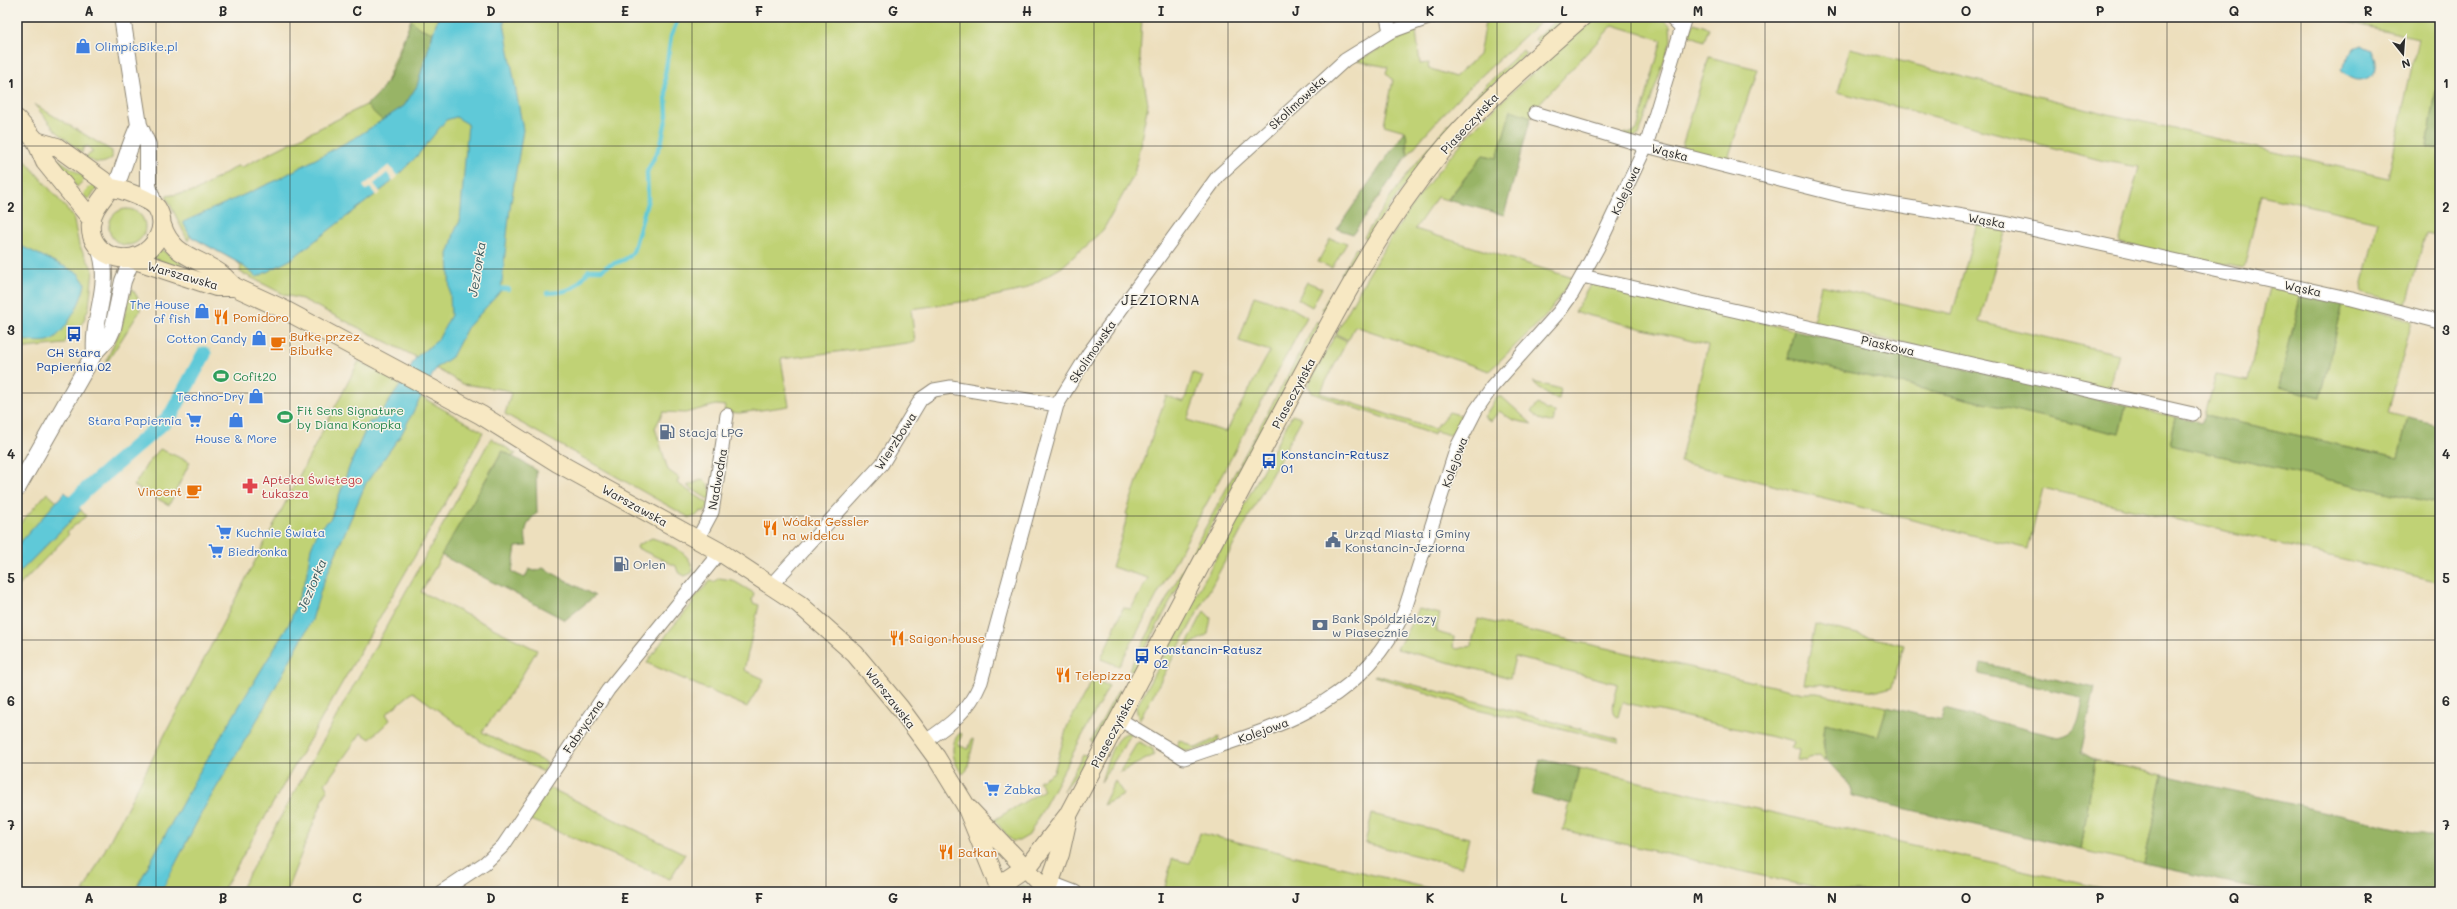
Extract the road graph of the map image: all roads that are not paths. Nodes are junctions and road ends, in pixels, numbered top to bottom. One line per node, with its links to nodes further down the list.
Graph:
1 (122, 17): 10 (street)
2 (1387, 17): 7 (street)
3 (1431, 17): 7 (street, Skolimowska)
4 (1582, 17): 30 (main road, Piaseczyńska)
5 (1671, 17): 6 (street)
6 (1683, 22): 12 (street, Kolejowa)
7 (1390, 32): 23 (street, Skolimowska)
8 (1535, 114): 12 (street, Wąska)
9 (17, 119): 11 (main road)
10 (139, 125): 13 (street); 14 (street)
11 (36, 140): 13 (main road); 15 (main road)
12 (1646, 146): 19 (street, Kolejowa); 21 (street, Wąska)
13 (113, 188): 14 (main road); 15 (main road)
14 (154, 204): 16 (main road)
15 (92, 220): 17 (main road)
16 (162, 225): 18 (main road); 20 (main road, Warszawska)
17 (100, 248): 18 (main road); 22 (street)
18 (140, 262): 20 (main road, Warszawska); 22 (street)
19 (1582, 276): 24 (street, Piaskowa); 30 (street, Kolejowa)
20 (235, 288): 27 (main road, Warszawska)
21 (2440, 322)
22 (95, 352): 26 (street)
23 (1057, 405): 29 (street, Wierzbowa); 31 (street, Skolimowska)
24 (2193, 414)
25 (727, 415): 27 (street, Nadwodna)
26 (17, 489)
27 (697, 540): 28 (main road, Warszawska)
28 (720, 552): 29 (main road, Warszawska); 36 (street, Fabryczna)
29 (772, 584): 31 (main road, Warszawska)
30 (1119, 719): 33 (main road, Piaseczyńska)
31 (924, 742): 32 (main road, Warszawska)
32 (966, 806): 34 (main road, Warszawska); 37 (main road, Warszawska)
33 (1068, 815): 34 (main road, Piaseczyńska); 35 (main road, Piaseczyńska)
34 (1025, 868): 35 (main road, Warszawska); 37 (main road, Piaseczyńska)
35 (1048, 888): 38 (street)
36 (441, 892)
37 (1001, 892)
38 (1075, 892)

